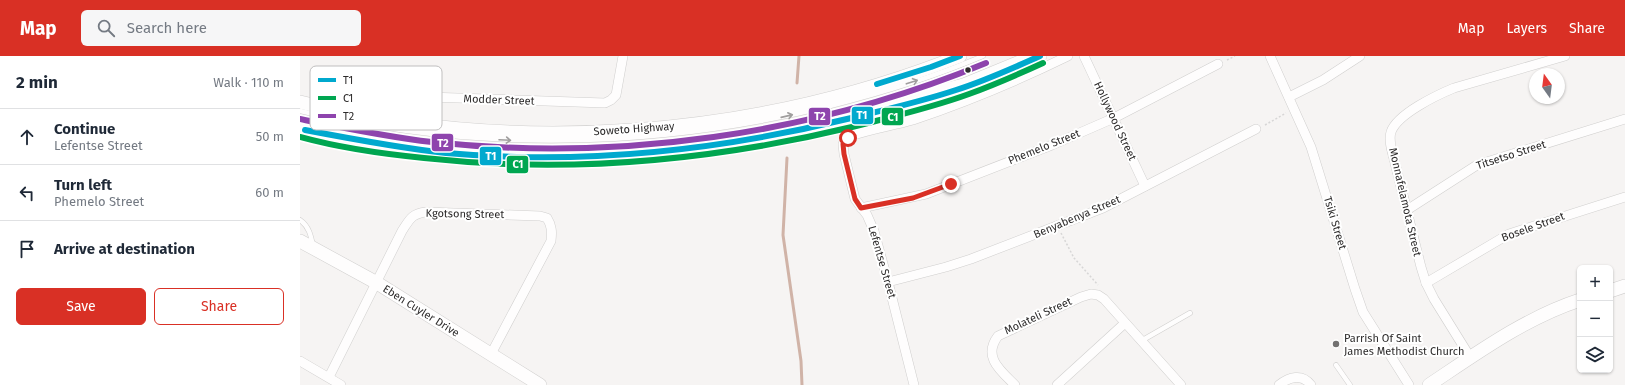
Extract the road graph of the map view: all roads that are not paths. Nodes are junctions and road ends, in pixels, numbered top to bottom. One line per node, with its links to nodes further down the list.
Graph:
1 (623, 56): 12 (street, Modder Street)
2 (960, 56): 22 (main road, Soweto Highway)
3 (983, 56): 26 (lane, Soweto Highway, one-way to 3)
4 (1023, 56): 25 (lane, Soweto Highway)
5 (1040, 56): 23 (main road)
6 (1068, 56): 29 (street, Lefentse Street)
7 (1084, 56): 18 (street, Hollywood Street)
8 (1270, 56): 13 (street, Tsiki Street)
9 (1360, 56): 13 (street)
10 (1565, 56): 30 (street, Monnafelamota Street)
11 (1218, 64): 18 (street, Phemelo Street)
12 (442, 97)
13 (1289, 97): 57 (street, Tsiki Street)
14 (300, 102): 15 (main road, Soweto Highway)
15 (310, 105)
16 (300, 111): 17 (lane, Soweto Highway, one-way to 17)
17 (310, 113)
18 (1114, 118): 27 (street, Hollywood Street); 29 (street, Phemelo Street)
19 (1625, 119): 30 (street, Titsetso Street)
20 (300, 122): 21 (lane, Soweto Highway)
21 (310, 124)
22 (442, 127)
23 (300, 129)
24 (1256, 129): 27 (street, Benyabenya Street)
25 (343, 130)
26 (407, 130)
27 (1145, 186): 34 (street, Benyabenya Street)
28 (1625, 197): 36 (street, Bosele Street)
29 (861, 208): 34 (street, Lefentse Street)
30 (1407, 210): 36 (street, Monnafelamota Street)
31 (300, 220): 33 (lane)
32 (300, 241): 33 (main road, Eben Cuyler Drive)
33 (314, 249): 35 (main road, Eben Cuyler Drive)
34 (888, 282): 51 (street, Lefentse Street)
35 (376, 283): 43 (main road, Eben Cuyler Drive); 43 (street, Kgotsong Street); 47 (street, Kgotsong Street)
36 (1426, 283): 44 (street, Monnafelamota Street)
37 (1625, 286): 38 (main road)
38 (1613, 290)
39 (1577, 301): 44 (main road)
40 (1190, 313): 42 (lane)
41 (1126, 323): 42 (street); 52 (street, Molateli Street); 53 (street)
42 (1141, 341): 48 (street)
43 (491, 354): 50 (main road, Eben Cuyler Drive)
44 (1470, 357): 58 (main road)
45 (300, 361): 47 (street)
46 (1336, 365): 56 (lane)
47 (329, 377): 49 (street)
48 (1175, 383)
49 (341, 385)
50 (540, 385)
51 (914, 385)
52 (1015, 385)
53 (1057, 385)
54 (1279, 385): 55 (street)
55 (1311, 385)
56 (1350, 385)
57 (1409, 385)
58 (1429, 385)

